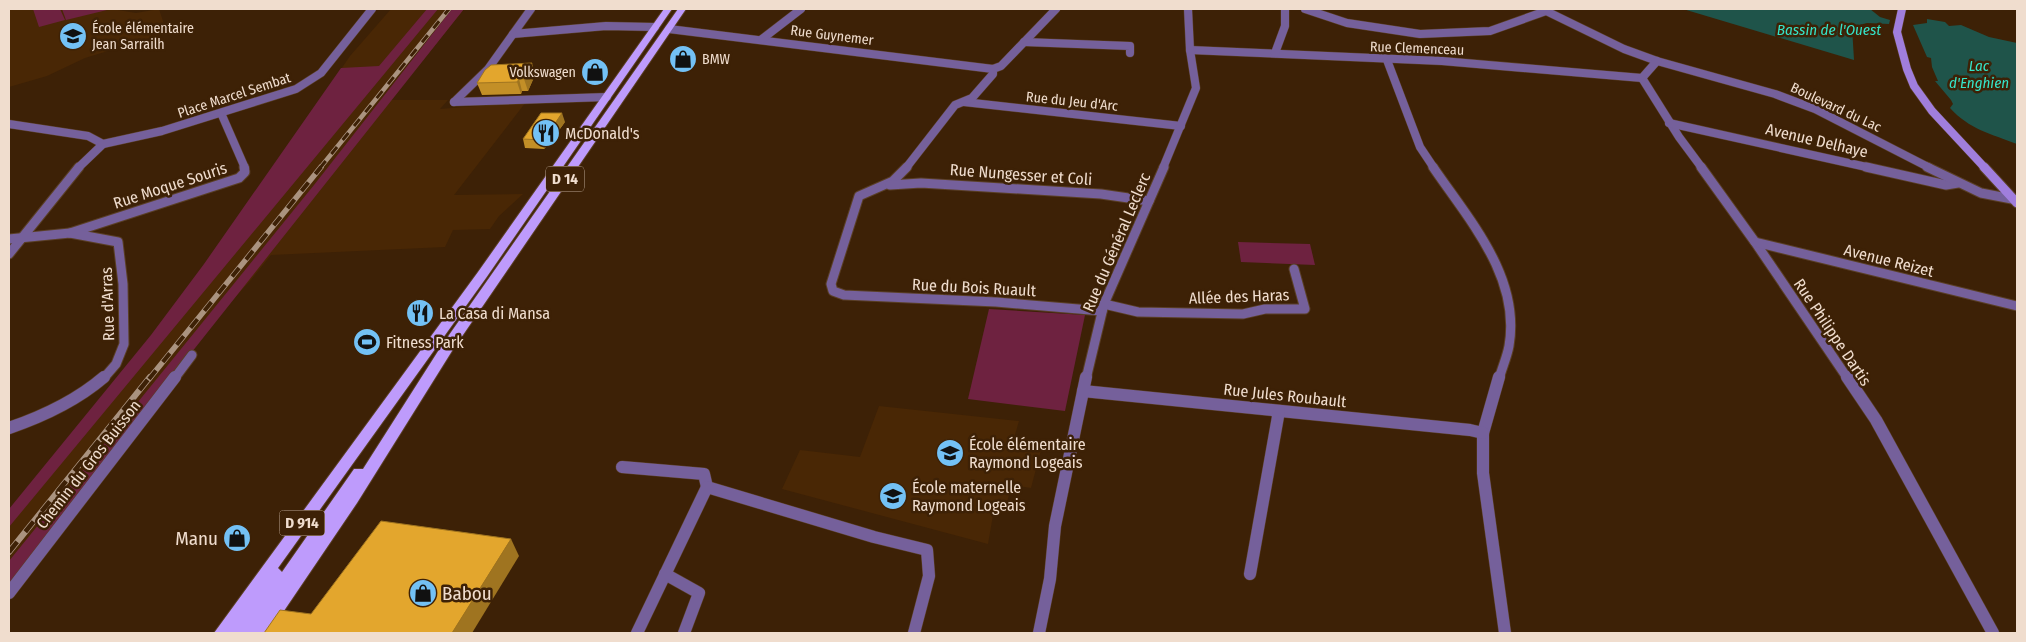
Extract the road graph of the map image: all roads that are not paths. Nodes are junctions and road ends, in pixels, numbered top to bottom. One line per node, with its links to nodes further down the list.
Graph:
1 (531, 9): 14 (street)
2 (668, 9): 12 (main road)
3 (682, 9): 13 (main road, D 14)
4 (801, 9): 15 (street)
5 (1056, 9): 16 (street)
6 (1188, 9): 17 (street, Rue du Général Leclerc)
7 (1286, 9): 19 (street)
8 (1305, 9): 11 (street)
9 (1902, 9): 34 (street)
10 (372, 10): 26 (street, Place Marcel Sembat)
11 (1544, 10): 21 (street, Boulevard du Lac)
12 (655, 27): 14 (street); 24 (main road)
13 (669, 29): 15 (street, Rue Guynemer); 46 (main road, D 14)
14 (513, 34): 24 (street)
15 (762, 39): 22 (street, Rue Guynemer)
16 (1024, 42): 18 (street); 22 (street)
17 (1190, 50): 19 (street, Rue Clemenceau); 29 (street, Rue du Général Leclerc)
18 (1130, 53)
19 (1275, 54): 20 (street, Rue Clemenceau)
20 (1387, 60): 23 (street, Rue Clemenceau); 52 (street)
21 (1656, 61): 23 (street); 31 (street, Boulevard du Lac)
22 (993, 69): 25 (street)
23 (1642, 78): 27 (street, Rue Philippe Dartis)
24 (607, 97): 58 (main road, D 914)
25 (961, 101): 29 (street, Rue du Jeu d'Arc); 32 (street)
26 (221, 113): 30 (street, Place Marcel Sembat); 37 (street, Rue Moque Souris)
27 (1669, 123): 31 (street, Avenue Delhaye); 40 (street, Rue Philippe Dartis)
28 (9, 124): 30 (street)
29 (1181, 126): 35 (street, Rue du Général Leclerc)
30 (103, 144): 38 (street)
31 (1958, 183): 33 (street, Boulevard du Lac)
32 (890, 185): 35 (street, Rue Nungesser et Coli); 43 (street, Rue Nungesser et Coli)
33 (1968, 187): 34 (street, Boulevard du Lac); 36 (street, Boulevard du Lac)
34 (2004, 190): 36 (street)
35 (1149, 201): 45 (street, Rue du Général Leclerc)
36 (2015, 201)
37 (70, 234): 38 (street, Rue d'Arras); 51 (street, Rue d'Arras)
38 (22, 238): 39 (street, Rue d'Arras); 41 (street)
39 (9, 239)
40 (1754, 242): 44 (street, Avenue Reizet); 65 (street, Rue Philippe Dartis)
41 (9, 254)
42 (1294, 269): 45 (street, Allée des Haras)
43 (844, 295): 45 (street, Rue du Bois Ruault)
44 (2017, 306)
45 (1103, 308): 48 (street, Rue du Général Leclerc)
46 (447, 348): 50 (main road, D 914)
47 (192, 355): 57 (street, Chemin du Gros Buisson)
48 (1083, 391): 49 (street, Rue Jules Roubault); 63 (street, Rue du Général Leclerc)
49 (1279, 411): 52 (street, Rue Jules Roubault); 56 (street)
50 (404, 415): 58 (main road, D 914); 59 (main road, D 914)
51 (9, 428)
52 (1482, 433): 64 (street)
53 (622, 467): 54 (street)
54 (707, 487): 55 (street); 62 (street)
55 (665, 574): 60 (street); 61 (street)
56 (1250, 574)
57 (9, 593)
58 (235, 629)
59 (260, 633)
60 (637, 633)
61 (684, 633)
62 (914, 633)
63 (1039, 633)
64 (1505, 633)
65 (1994, 633)

